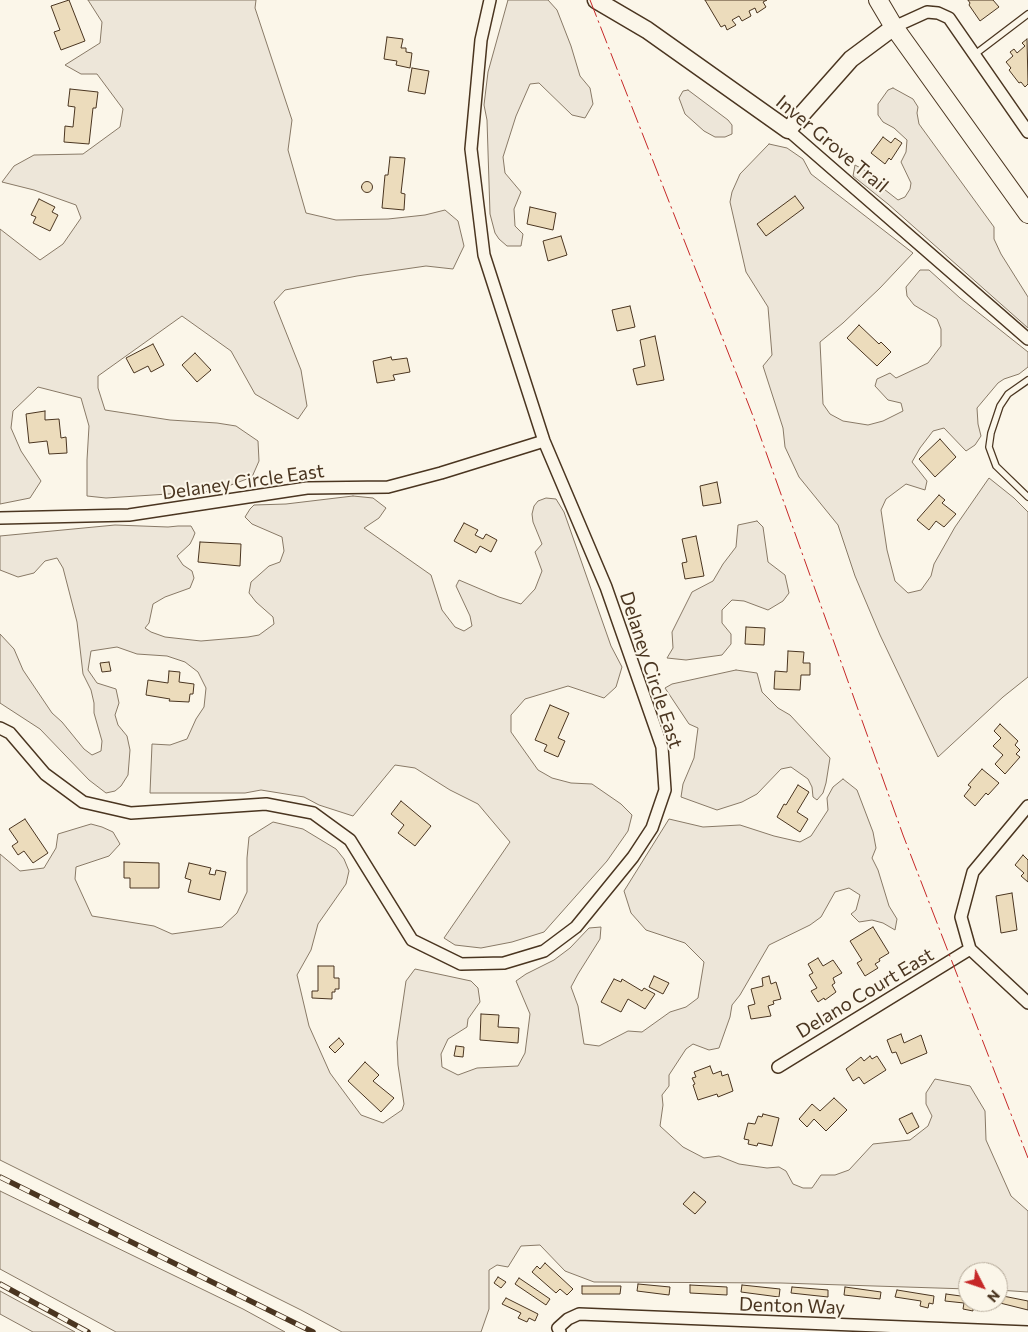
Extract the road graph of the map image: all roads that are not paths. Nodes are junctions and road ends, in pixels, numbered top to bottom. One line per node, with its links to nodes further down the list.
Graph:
1 (490, 0): 12 (street, Delaney Circle East)
2 (596, 0): 8 (street, Inver Grove Trail)
3 (878, 0): 5 (main road)
4 (1028, 14): 6 (lane)
5 (894, 26): 6 (street); 8 (street); 9 (main road)
6 (974, 55): 7 (street)
7 (1026, 125)
8 (788, 130): 10 (street, Inver Grove Trail)
9 (1028, 214)
10 (1028, 339)
11 (1028, 380): 13 (lane)
12 (544, 441): 14 (street, Delaney Circle East); 15 (street, Delaney Circle East)
13 (1028, 497)
14 (0, 518)
15 (0, 728)
16 (1028, 806): 17 (street)
17 (970, 949): 18 (street); 19 (street, Delano Court East)
18 (1028, 1004)
19 (778, 1067)
20 (559, 1330): 21 (street, Denton Way)
21 (1028, 1332)

